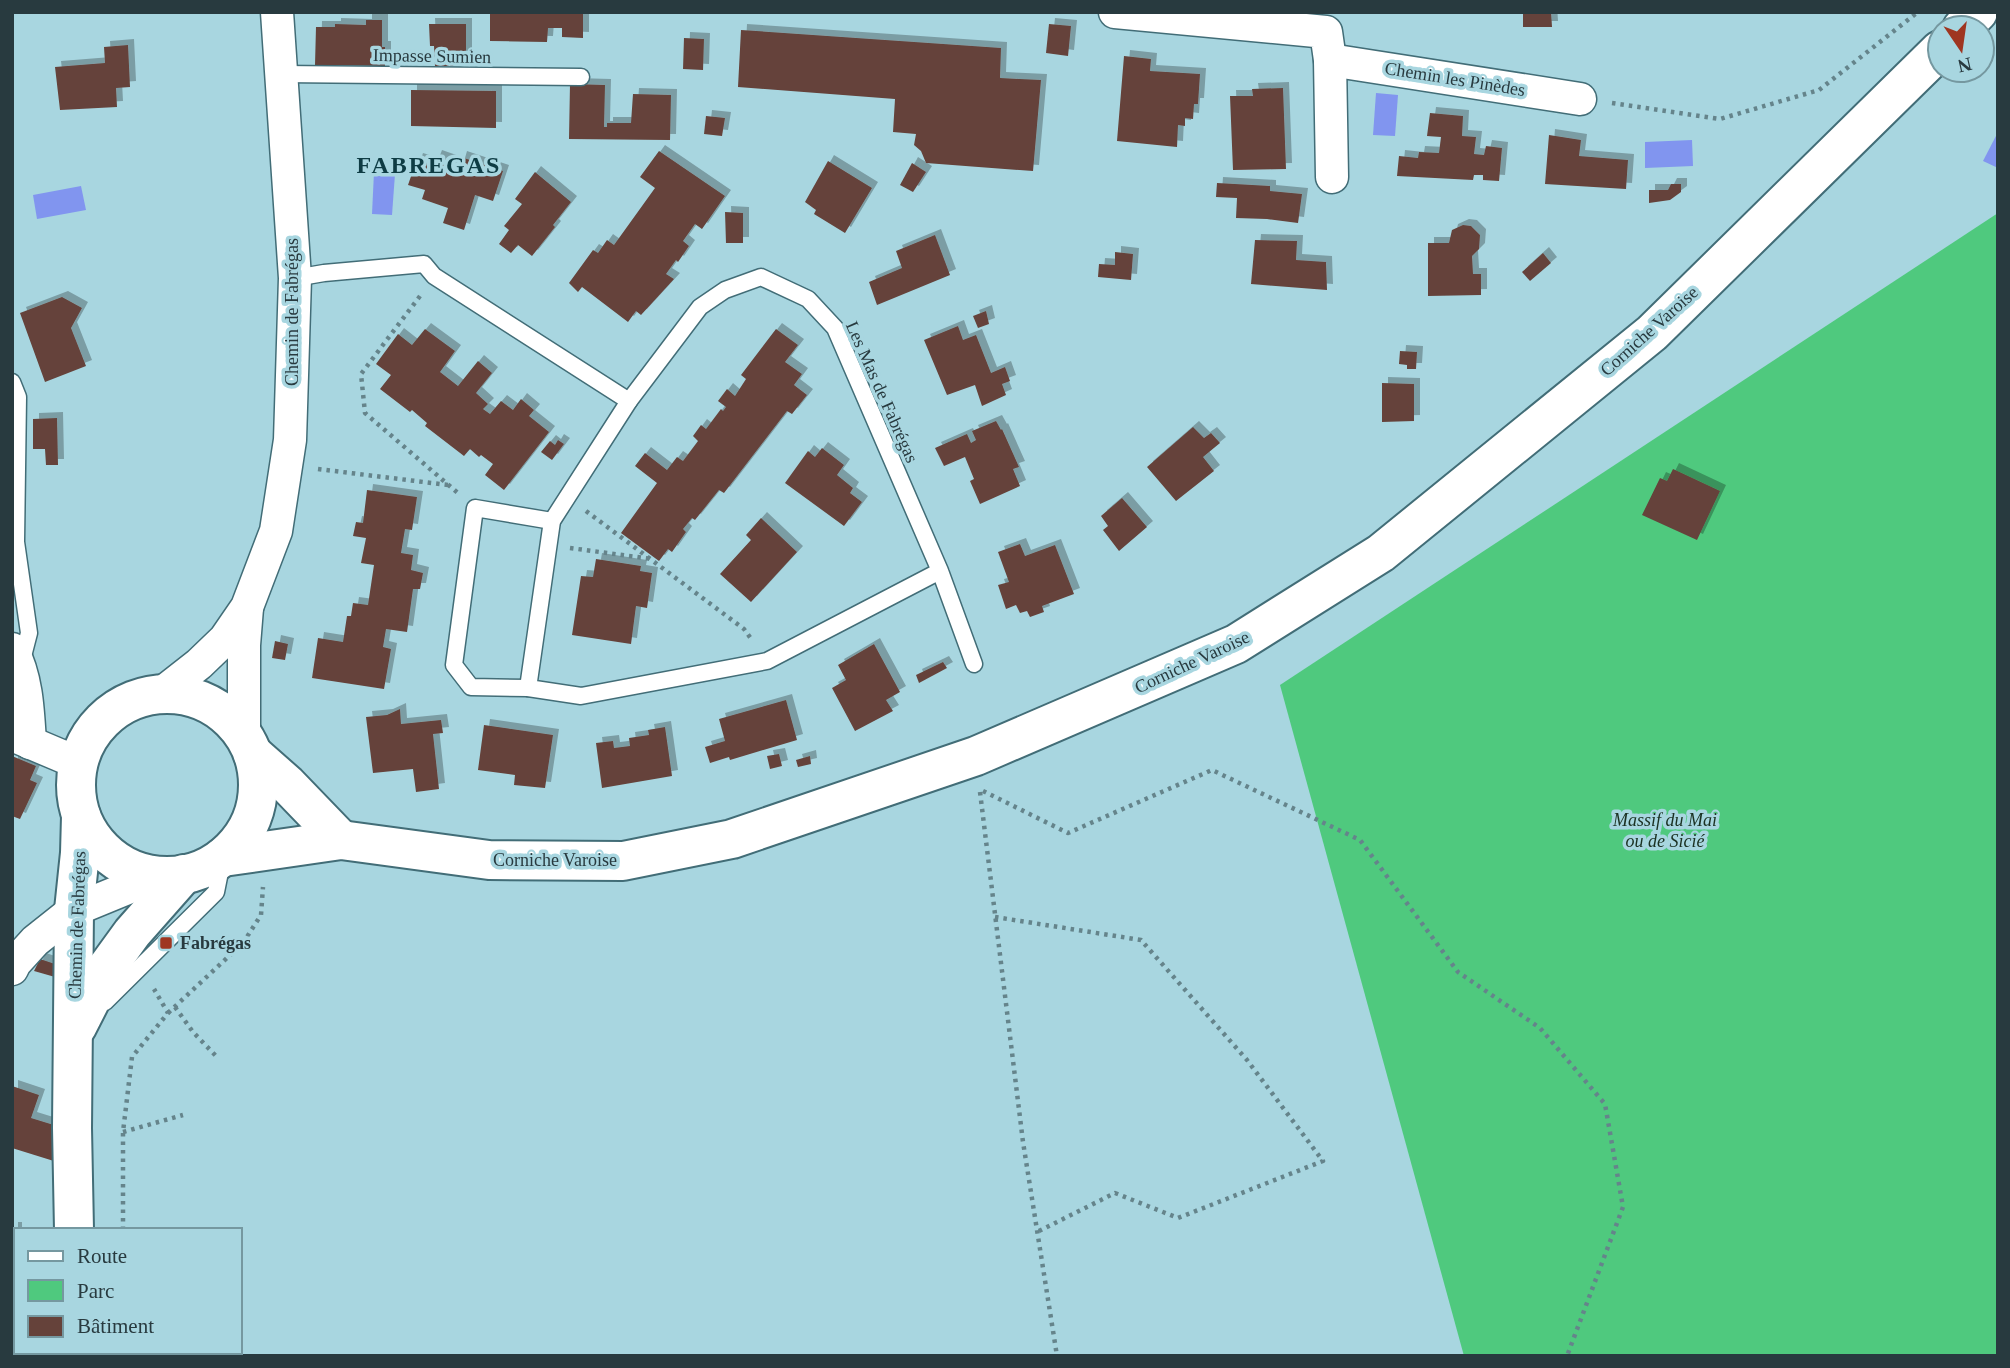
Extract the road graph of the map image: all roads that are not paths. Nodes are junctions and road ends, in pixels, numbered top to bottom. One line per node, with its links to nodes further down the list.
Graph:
1 (1115, 12): 3 (street)
2 (281, 16): 5 (street, Chemin de Fabrégas)
3 (1330, 60): 7 (street, Chemin les Pinèdes); 8 (street)
4 (1926, 64): 23 (street, Corniche Varoise)
5 (282, 74): 6 (lane, Impasse Sumien); 9 (street, Chemin de Fabrégas)
6 (581, 77)
7 (1580, 99)
8 (1332, 177)
9 (295, 278): 11 (lane); 14 (street, Chemin de Fabrégas)
10 (12, 383): 15 (lane)
11 (629, 401): 12 (lane, Les Mas de Fabrégas); 13 (lane, Les Mas de Fabrégas)
12 (552, 521): 17 (lane, Les Mas de Fabrégas); 17 (lane)
13 (940, 570): 16 (lane, Les Mas de Fabrégas); 17 (lane)
14 (247, 607): 18 (street, Chemin de Fabrégas); 20 (street, Chemin de Fabrégas)
15 (16, 657): 19 (street)
16 (974, 664)
17 (528, 688)
18 (162, 693): 20 (street); 21 (street)
19 (21, 739): 21 (street)
20 (249, 745): 23 (street); 24 (street)
21 (78, 762): 22 (street)
22 (81, 816): 25 (street); 26 (street, Chemin de Fabrégas)
23 (341, 840): 24 (street, Corniche Varoise)
24 (223, 857): 25 (street); 28 (lane)
25 (166, 874): 26 (street); 28 (street, Chemin de Fabrégas)
26 (74, 910): 27 (street); 28 (street, Chemin de Fabrégas)
27 (12, 969)
28 (74, 1034): 29 (street, Chemin de Fabrégas)
29 (74, 1228)

